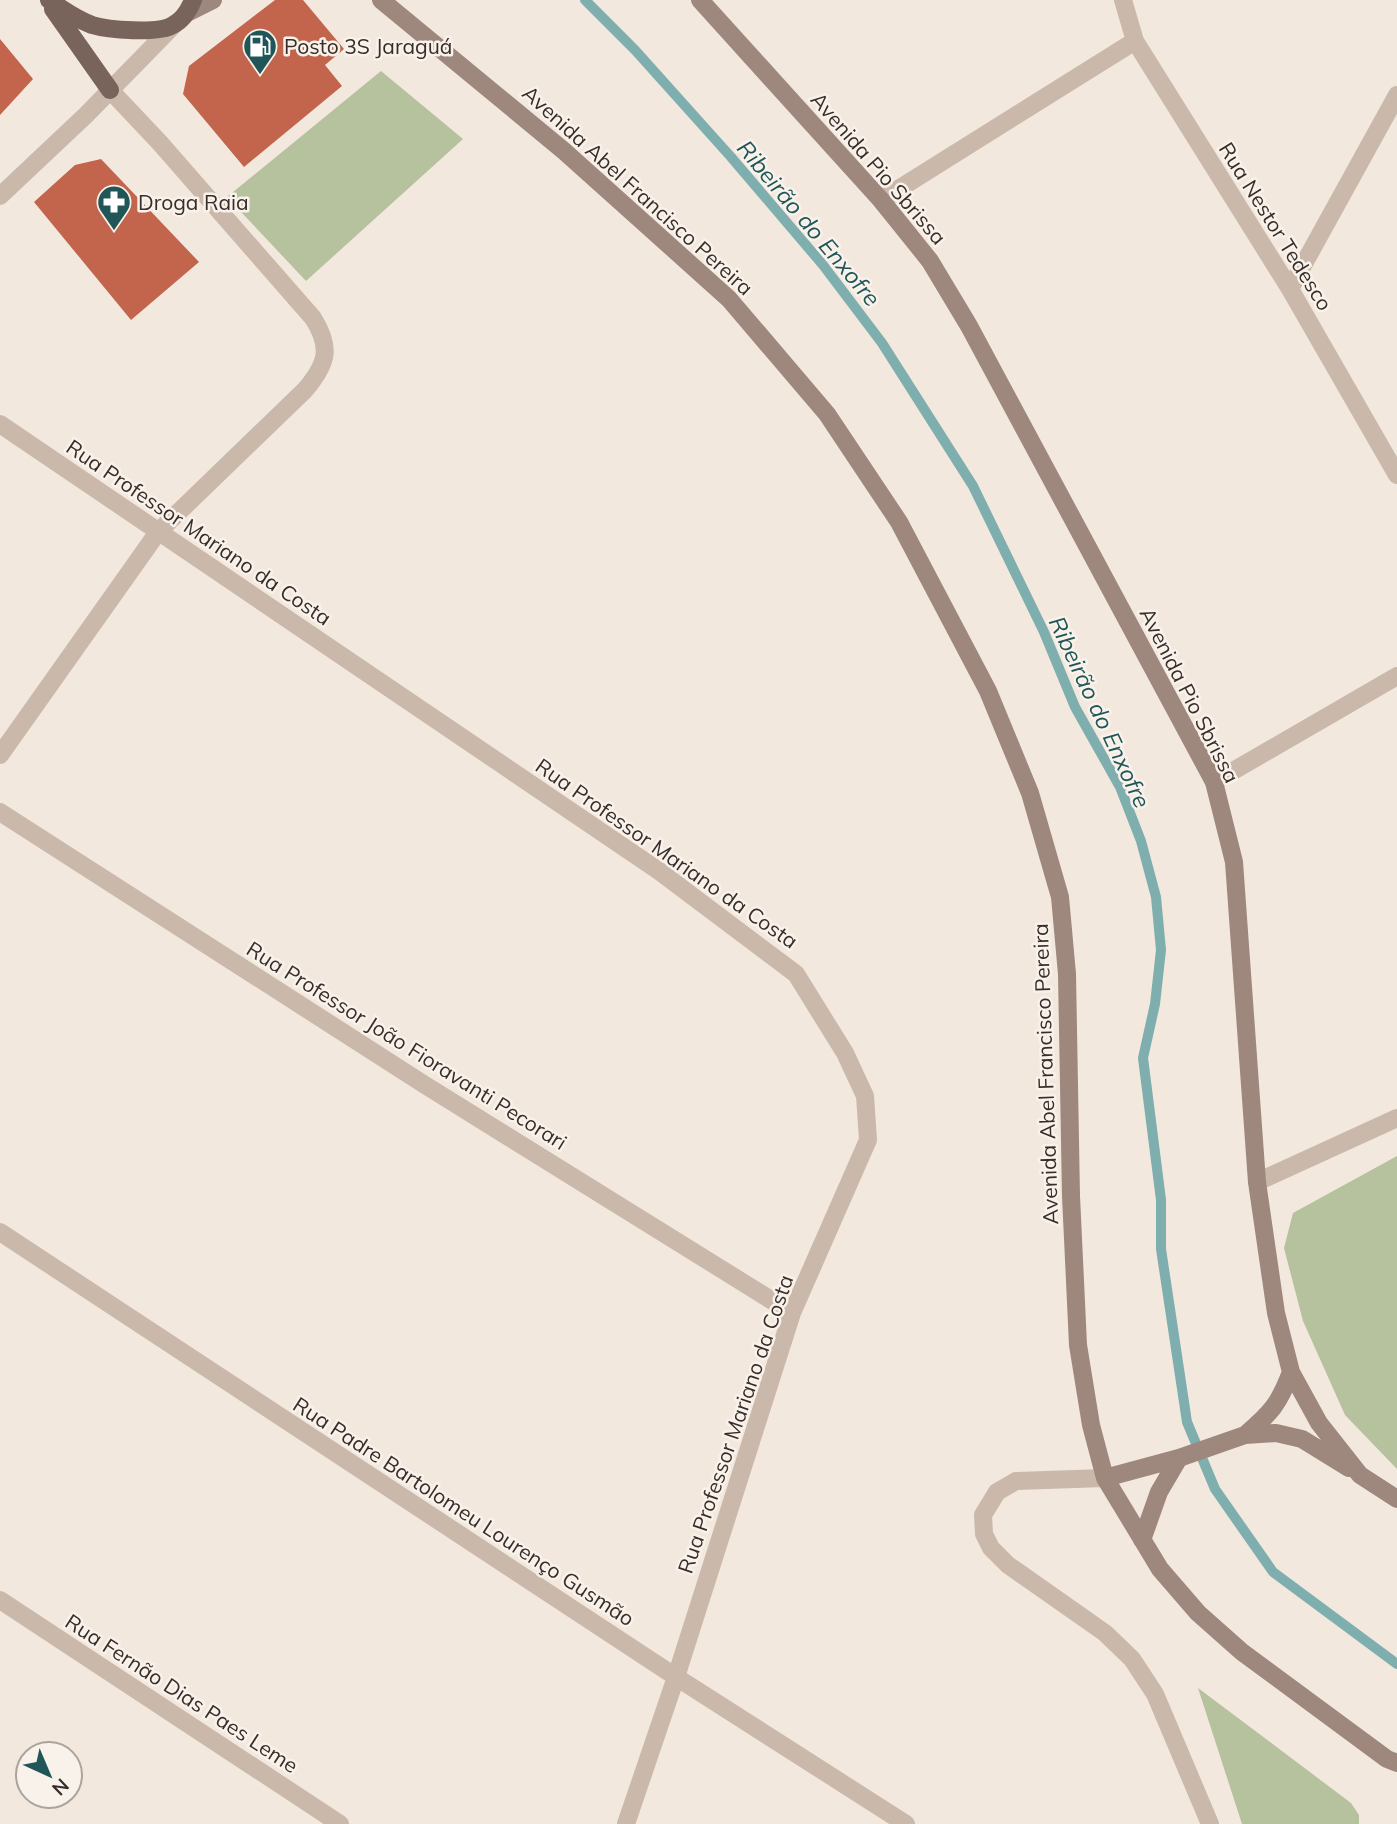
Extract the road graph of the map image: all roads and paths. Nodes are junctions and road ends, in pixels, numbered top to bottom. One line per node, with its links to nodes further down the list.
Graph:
1 (48, 0): 7 (main road); 9 (main road)
2 (213, 0): 6 (main road)
3 (381, 0): 29 (main road, Avenida Abel Francisco Pereira)
4 (700, 0): 12 (main road, Avenida Pio Sbrissa)
5 (1123, 0): 8 (street, Rua Nestor Tedesco)
6 (190, 6): 7 (main road)
7 (172, 27): 9 (street)
8 (1135, 41): 12 (street); 13 (street, Rua Nestor Tedesco)
9 (110, 90): 11 (street); 16 (street)
10 (1397, 95): 13 (street)
11 (0, 196)
12 (881, 200): 19 (main road, Avenida Pio Sbrissa)
13 (1290, 289): 15 (street, Rua Nestor Tedesco)
14 (0, 424): 16 (street, Rua Professor Mariano da Costa)
15 (1397, 475)
16 (158, 532): 18 (street); 24 (street, Rua Professor Mariano da Costa)
17 (1397, 676): 19 (street)
18 (0, 755)
19 (1214, 782): 22 (main road, Avenida Pio Sbrissa)
20 (0, 812): 24 (street, Rua Professor João Fioravanti Pecorari)
21 (1397, 1118): 22 (street)
22 (1257, 1182): 25 (main road, Avenida Pio Sbrissa)
23 (0, 1232): 33 (street, Rua Padre Bartolomeu Lourenço Gusmão)
24 (792, 1313): 33 (street, Rua Professor Mariano da Costa)
25 (1291, 1372): 26 (main road); 28 (main road, Avenida Pio Sbrissa)
26 (1241, 1436): 27 (main road); 28 (main road)
27 (1183, 1456): 29 (main road); 31 (main road)
28 (1360, 1475): 30 (main road, Avenida Pio Sbrissa)
29 (1105, 1478): 31 (main road, Avenida Abel Francisco Pereira); 38 (street)
30 (1397, 1499)
31 (1142, 1540): 34 (main road, Avenida Abel Francisco Pereira)
32 (0, 1600): 35 (street, Rua Fernão Dias Paes Leme)
33 (676, 1677): 36 (street, Rua Professor Mariano da Costa); 37 (street, Rua Padre Bartolomeu Lourenço Gusmão)
34 (1394, 1765)
35 (340, 1824)
36 (626, 1824)
37 (906, 1824)
38 (1210, 1824)

